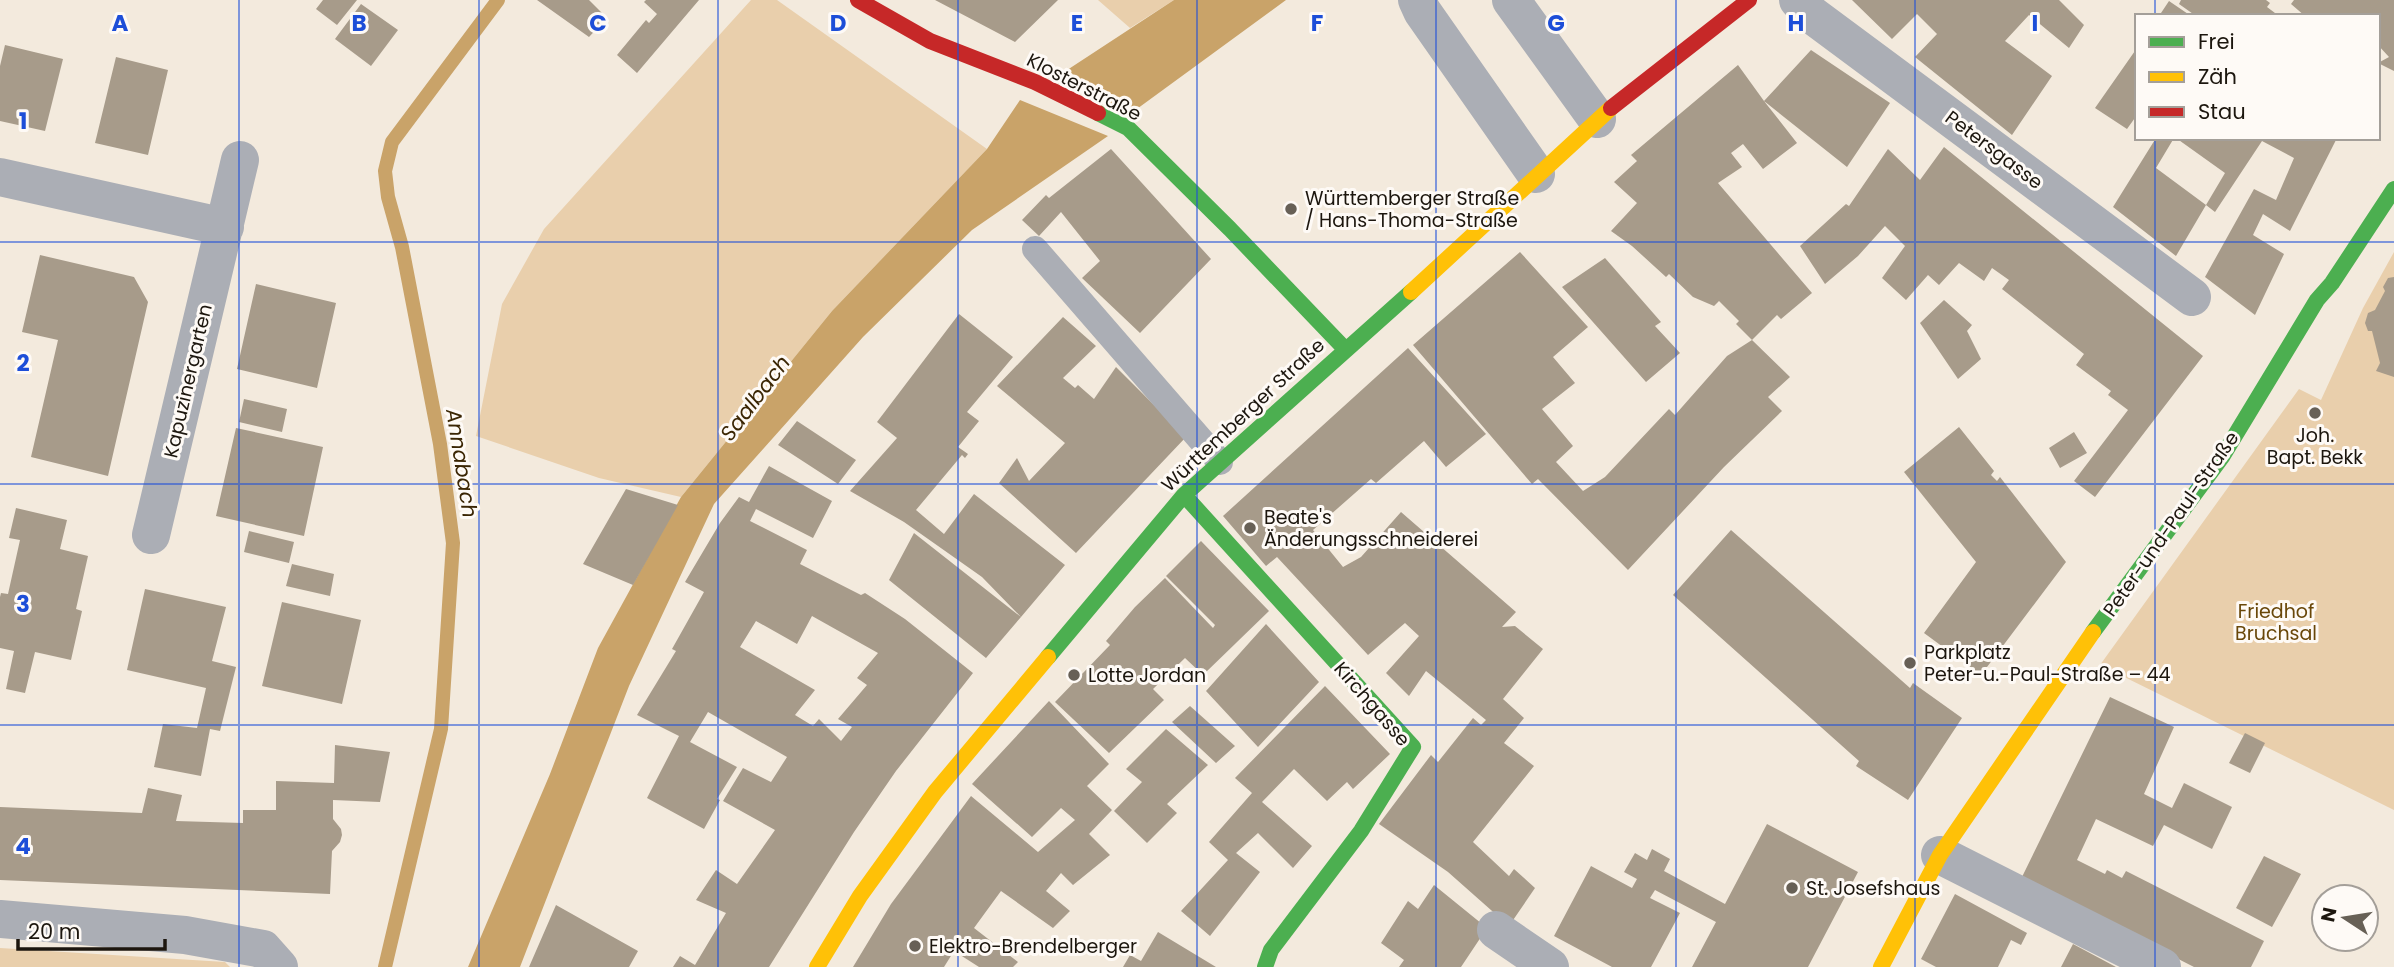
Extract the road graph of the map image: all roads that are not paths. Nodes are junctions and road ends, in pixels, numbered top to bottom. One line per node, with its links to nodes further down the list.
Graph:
1 (858, 0): 14 (street, Klosterstraße)
2 (1417, 0): 8 (street)
3 (1511, 0): 6 (street)
4 (1749, 0): 6 (street, Württemberger Straße)
5 (1798, 0): 13 (street, Petersgasse)
6 (1597, 120): 8 (street, Württemberger Straße)
7 (240, 160): 11 (street, Kapuzinergarten)
8 (1536, 174): 14 (street, Württemberger Straße)
9 (0, 177): 11 (street)
10 (2394, 189): 18 (street, Peter-und-Paul-Straße)
11 (225, 227): 17 (street, Kapuzinergarten)
12 (1035, 249): 15 (lane)
13 (2192, 297)
14 (1345, 349): 15 (street, Württemberger Straße)
15 (1220, 462): 16 (street, Württemberger Straße)
16 (1184, 495): 22 (street, Württemberger Straße); 23 (street, Kirchgasse)
17 (151, 535)
18 (1940, 855): 25 (street, Peter-und-Paul-Straße); 26 (street)
19 (0, 919): 21 (street)
20 (1496, 930): 24 (street)
21 (279, 967)
22 (817, 967)
23 (1265, 967)
24 (1550, 967)
25 (1881, 967)
26 (2162, 967)

